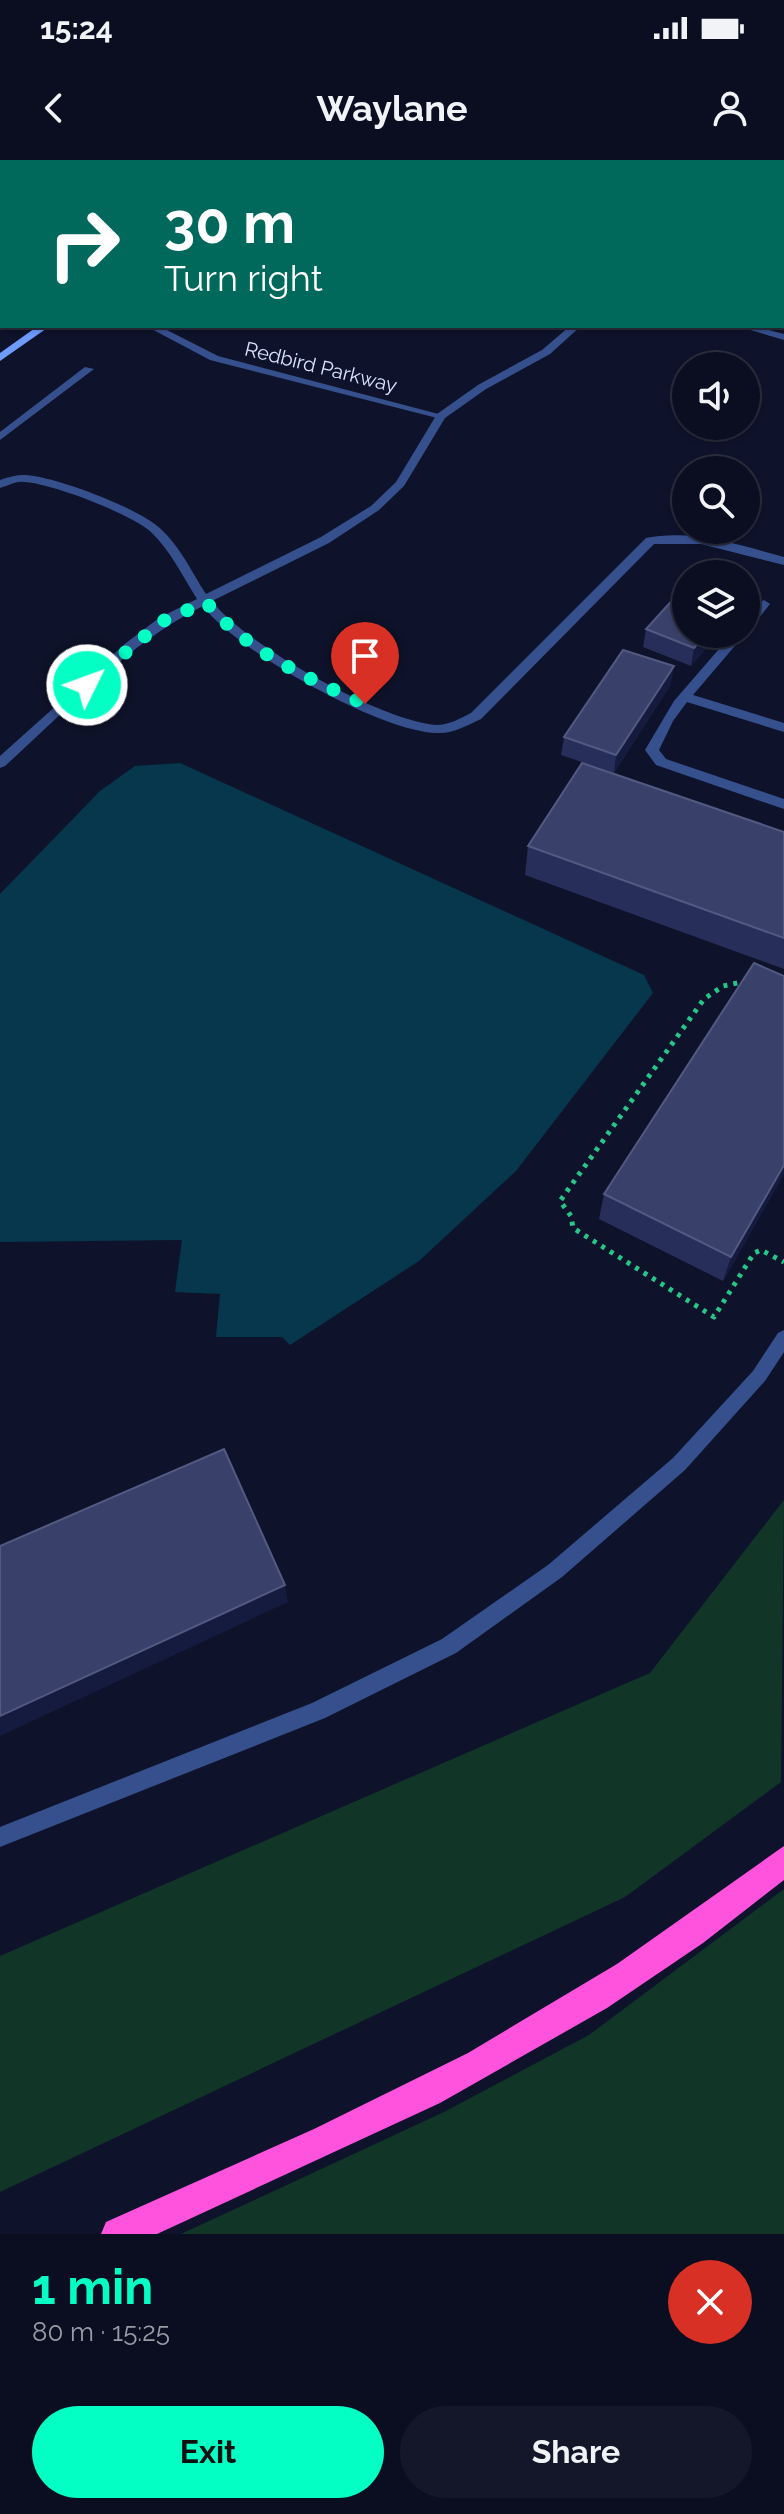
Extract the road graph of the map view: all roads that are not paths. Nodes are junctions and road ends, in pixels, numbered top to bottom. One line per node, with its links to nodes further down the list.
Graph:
1 (42, 328): 6 (main road)
2 (155, 328): 8 (street, Redbird Parkway)
3 (574, 328): 8 (street)
4 (750, 328): 5 (street)
5 (784, 337)
6 (0, 358)
7 (89, 369): 9 (street)
8 (441, 416): 12 (street)
9 (0, 437)
10 (2, 479): 12 (street)
11 (784, 561): 12 (street)
12 (206, 602): 18 (street)
13 (764, 604): 14 (street)
14 (760, 609)
15 (727, 648): 16 (street)
16 (686, 697): 17 (street); 19 (street)
17 (784, 728)
18 (0, 763)
19 (784, 804)
20 (784, 1338): 21 (street)
21 (0, 1837)
22 (784, 1861): 23 (highway)
23 (118, 2234)

